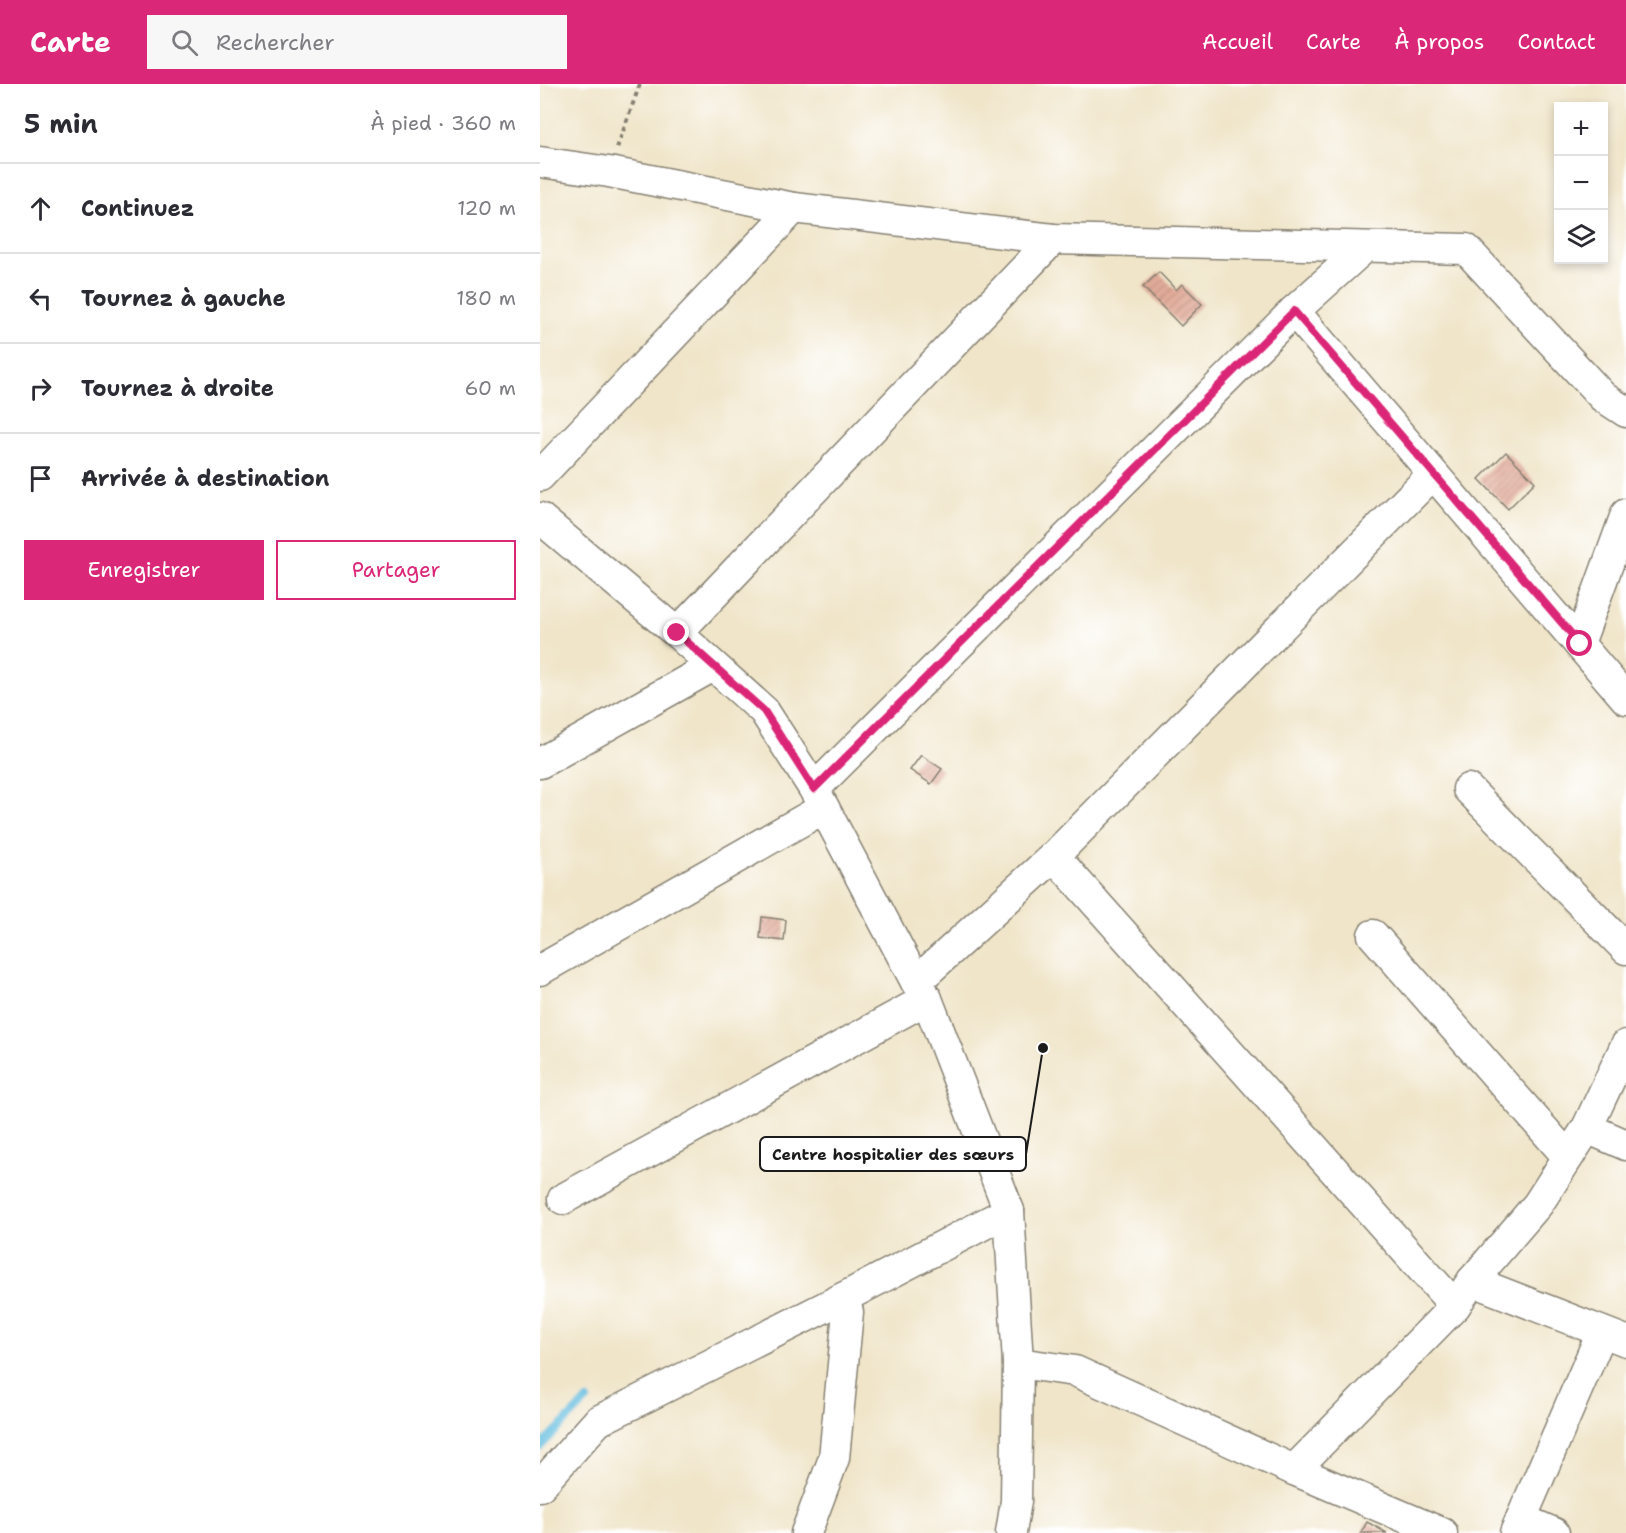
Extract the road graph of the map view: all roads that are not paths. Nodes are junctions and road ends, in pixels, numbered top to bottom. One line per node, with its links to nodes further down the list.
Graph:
1 (540, 162): 2 (street)
2 (794, 208): 3 (street); 8 (street)
3 (1053, 239): 4 (street); 11 (street)
4 (1365, 247): 5 (street); 6 (street)
5 (1294, 311): 7 (street); 17 (street)
6 (1626, 412)
7 (1433, 474): 12 (street); 18 (street)
8 (540, 476)
9 (1626, 514): 12 (street)
10 (540, 518): 11 (street)
11 (677, 633): 13 (street)
12 (1580, 644): 14 (street)
13 (713, 666): 15 (street); 17 (street)
14 (1626, 699)
15 (540, 763)
16 (1468, 789): 20 (street)
17 (819, 799): 21 (street); 22 (street)
18 (1054, 856): 22 (street); 31 (street)
19 (1373, 935): 26 (street)
20 (1626, 949)
21 (540, 970)
22 (922, 990): 27 (street); 28 (street)
23 (1626, 1045): 24 (street)
24 (1587, 1128): 25 (street); 26 (street)
25 (1626, 1145)
26 (1568, 1157): 29 (street)
27 (563, 1199)
28 (1010, 1211): 30 (street); 33 (street)
29 (1472, 1281): 31 (street); 32 (street)
30 (843, 1298): 35 (street); 37 (street)
31 (1455, 1306): 34 (street)
32 (1614, 1337): 36 (street)
33 (1018, 1363): 34 (street); 38 (street)
34 (1294, 1470): 39 (street)
35 (540, 1486)
36 (1518, 1526): 40 (street)
37 (806, 1533)
38 (1011, 1533)
39 (1442, 1533)
40 (1554, 1533)

